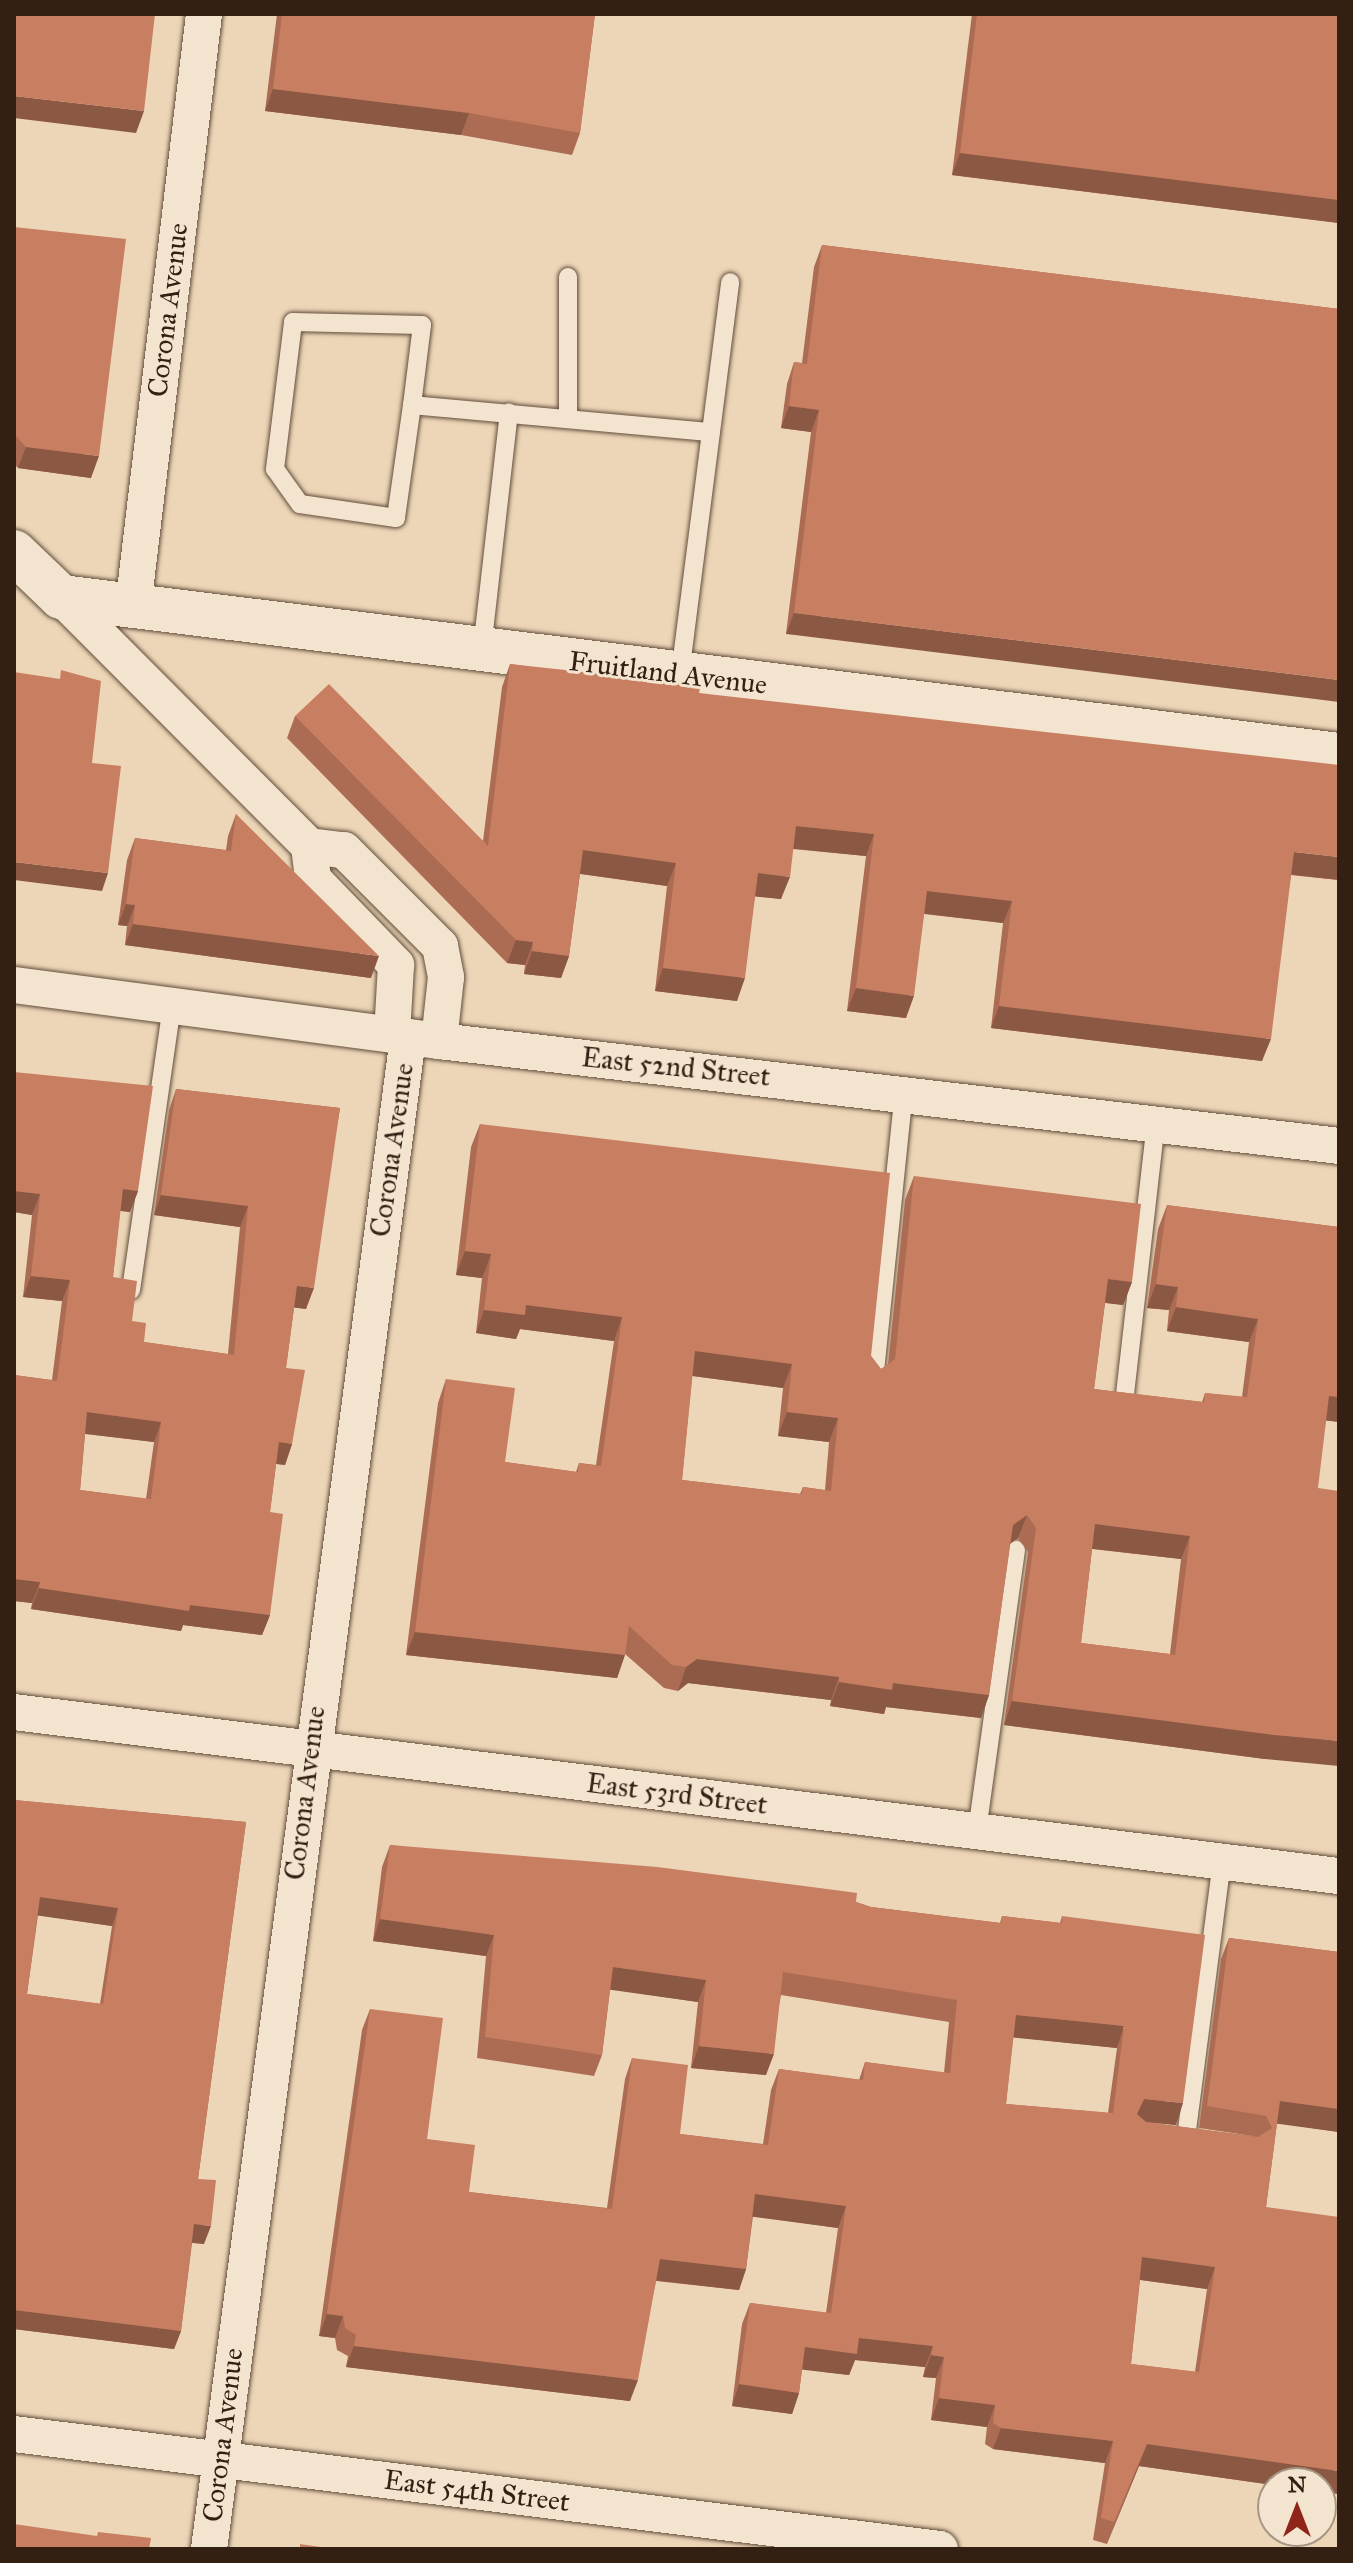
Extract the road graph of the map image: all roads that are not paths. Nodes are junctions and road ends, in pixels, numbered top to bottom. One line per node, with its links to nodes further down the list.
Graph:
1 (204, 14): 10 (street, Corona Avenue)
2 (568, 277): 6 (lane)
3 (730, 282): 7 (lane)
4 (412, 405): 4 (lane); 5 (lane)
5 (509, 413): 6 (lane); 11 (lane)
6 (568, 418): 7 (lane)
7 (711, 432): 12 (lane)
8 (14, 552): 9 (street)
9 (61, 597): 10 (street, Fruitland Avenue); 14 (street)
10 (133, 607): 11 (street, Fruitland Avenue)
11 (482, 650): 12 (street, Fruitland Avenue)
12 (680, 674): 13 (street, Fruitland Avenue)
13 (1339, 755)
14 (309, 846): 17 (street, Corona Avenue); 17 (street, Corona Avenue)
15 (14, 985): 16 (street, East 52nd Street)
16 (172, 1004): 17 (street, East 52nd Street); 21 (lane)
17 (413, 1037): 18 (street, East 52nd Street); 26 (street, Corona Avenue)
18 (904, 1093): 19 (street, East 52nd Street); 22 (lane)
19 (1156, 1124): 20 (street, East 52nd Street); 23 (lane)
20 (1339, 1146)
21 (131, 1290)
22 (874, 1381)
23 (1124, 1403)
24 (1016, 1550): 27 (lane)
25 (14, 1712): 26 (street, East 53rd Street)
26 (311, 1748): 27 (street, East 53rd Street); 32 (street, Corona Avenue)
27 (977, 1831): 28 (street, East 53rd Street)
28 (1222, 1861): 29 (street, East 53rd Street); 30 (lane)
29 (1339, 1876)
30 (1212, 2141)
31 (14, 2434): 32 (street, East 54th Street)
32 (220, 2460): 33 (street, Corona Avenue); 34 (street, East 54th Street)
33 (209, 2549)
34 (940, 2549)

